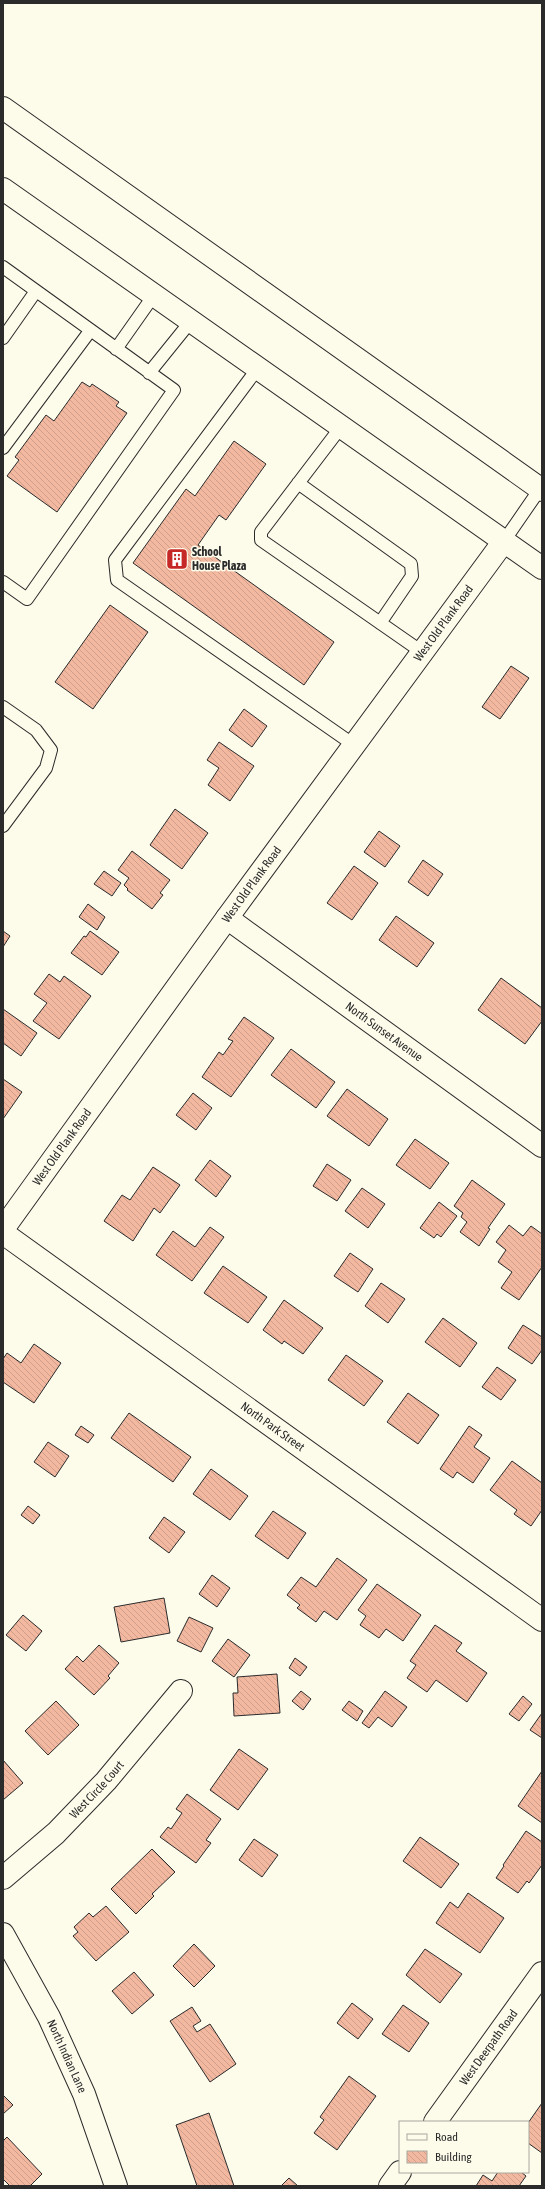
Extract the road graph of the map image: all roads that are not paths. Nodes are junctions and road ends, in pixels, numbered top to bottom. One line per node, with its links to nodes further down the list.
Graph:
1 (3, 108): 15 (street)
2 (3, 189): 5 (street)
3 (3, 267): 4 (lane)
4 (36, 291): 7 (lane); 8 (lane)
5 (154, 295): 6 (street); 9 (lane)
6 (191, 321): 10 (street); 11 (lane)
7 (90, 331): 9 (lane); 13 (lane)
8 (3, 338)
9 (116, 349): 11 (lane)
10 (258, 368): 12 (street); 22 (lane)
11 (149, 373): 18 (lane)
12 (341, 427): 14 (lane); 16 (street)
13 (3, 448)
14 (298, 483): 19 (lane); 19 (lane)
15 (541, 488): 16 (lane)
16 (504, 541): 17 (street); 20 (street, West Old Plank Road)
17 (542, 568)
18 (3, 582)
19 (380, 623): 20 (lane)
20 (422, 652): 22 (street, West Old Plank Road)
21 (3, 707): 23 (lane)
22 (354, 745): 24 (street, West Old Plank Road)
23 (3, 826)
24 (227, 918): 25 (street, North Sunset Avenue); 26 (street, West Old Plank Road)
25 (542, 1146)
26 (3, 1229)
27 (3, 1233): 28 (street, North Park Street)
28 (542, 1620)
29 (181, 1691): 30 (street, West Circle Court)
30 (3, 1878)
31 (3, 1934): 35 (street, North Indian Lane)
32 (542, 1973): 33 (street, West Deerpath Road)
33 (436, 2121)
34 (399, 2173): 36 (street)
35 (116, 2186)
36 (390, 2186)

